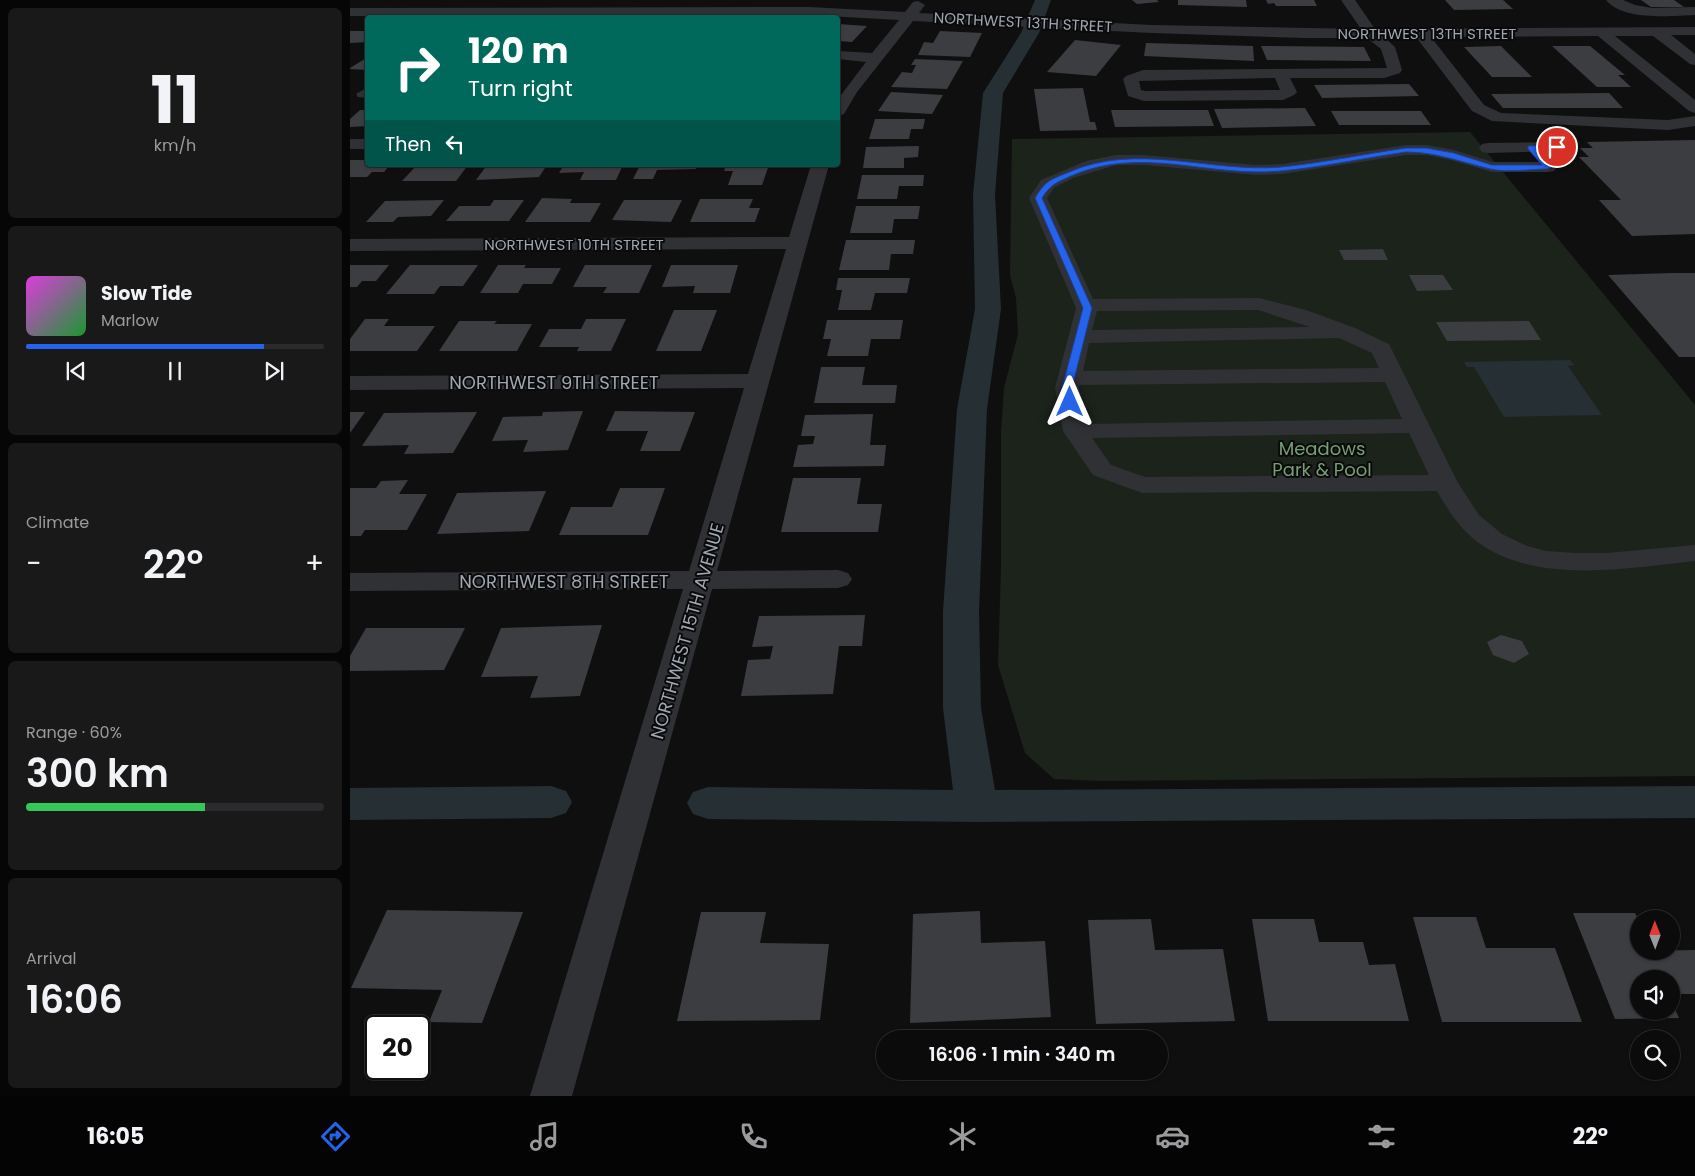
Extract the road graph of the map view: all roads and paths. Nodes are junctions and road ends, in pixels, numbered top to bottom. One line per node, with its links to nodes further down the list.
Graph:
1 (1348, 0): 15 (street)
2 (1613, 0): 9 (street)
3 (843, 2): 5 (street, NORTHWEST 13TH STREET); 6 (street, NORTHWEST 13TH STREET)
4 (350, 4): 7 (street, NORTHWEST 13TH STREET)
5 (700, 8): 8 (street, NORTHWEST 13TH STREET); 11 (street, NORTHWEST 13TH STREET); 12 (street, NORTHWEST 13TH STREET)
6 (916, 8): 12 (street, NORTHWEST 13TH STREET); 15 (street, NORTHWEST 13TH STREET); 21 (street)
7 (387, 9): 8 (street, NORTHWEST 13TH STREET); 10 (street, NORTHWEST 13TH STREET); 13 (street, NORTHWEST 13TH STREET)
8 (511, 11): 11 (street, NORTHWEST 13TH STREET); 13 (street, NORTHWEST 13TH STREET)
9 (1695, 11)
10 (350, 12)
11 (629, 14)
12 (782, 14)
13 (433, 15)
14 (1695, 22): 15 (street, NORTHWEST 13TH STREET)
15 (1368, 29): 19 (street, NORTHWEST 13TH STREET); 23 (street)
16 (1695, 30): 17 (street, NORTHWEST 13TH STREET)
17 (1656, 31): 18 (street, NORTHWEST 13TH STREET); 22 (street)
18 (1602, 32): 19 (street, NORTHWEST 13TH STREET); 27 (street)
19 (1420, 33): 28 (street)
20 (840, 55): 21 (street)
21 (876, 58): 25 (street)
22 (1695, 61)
23 (1280, 74): 23 (street)
24 (841, 75): 25 (street)
25 (862, 76): 26 (street)
26 (840, 108)
27 (1695, 108)
28 (1695, 121)
29 (350, 144): 30 (street)
30 (365, 144)
31 (1530, 147): 32 (street); 33 (street); 35 (street)
32 (1557, 147)
33 (1488, 148)
34 (819, 167): 37 (street, NORTHWEST 15TH AVENUE)
35 (1548, 167): 36 (street); 39 (street)
36 (1529, 180)
37 (798, 243): 38 (street, NORTHWEST 10TH STREET); 44 (street, NORTHWEST 15TH AVENUE)
38 (350, 244)
39 (1086, 305): 40 (street); 41 (street)
40 (1347, 333): 41 (street); 42 (street)
41 (1080, 336): 43 (street)
42 (1393, 375): 43 (street); 46 (street)
43 (1070, 378): 47 (street)
44 (759, 381): 45 (street, NORTHWEST 9TH STREET); 51 (street, NORTHWEST 15TH AVENUE)
45 (350, 383)
46 (1418, 426): 47 (street); 48 (street)
47 (1075, 431): 48 (street)
48 (1445, 483): 49 (street)
49 (1695, 553)
50 (838, 579): 51 (street, NORTHWEST 8TH STREET)
51 (701, 581): 52 (street, NORTHWEST 8TH STREET); 53 (street, NORTHWEST 15TH AVENUE)
52 (350, 582)
53 (551, 1096)

